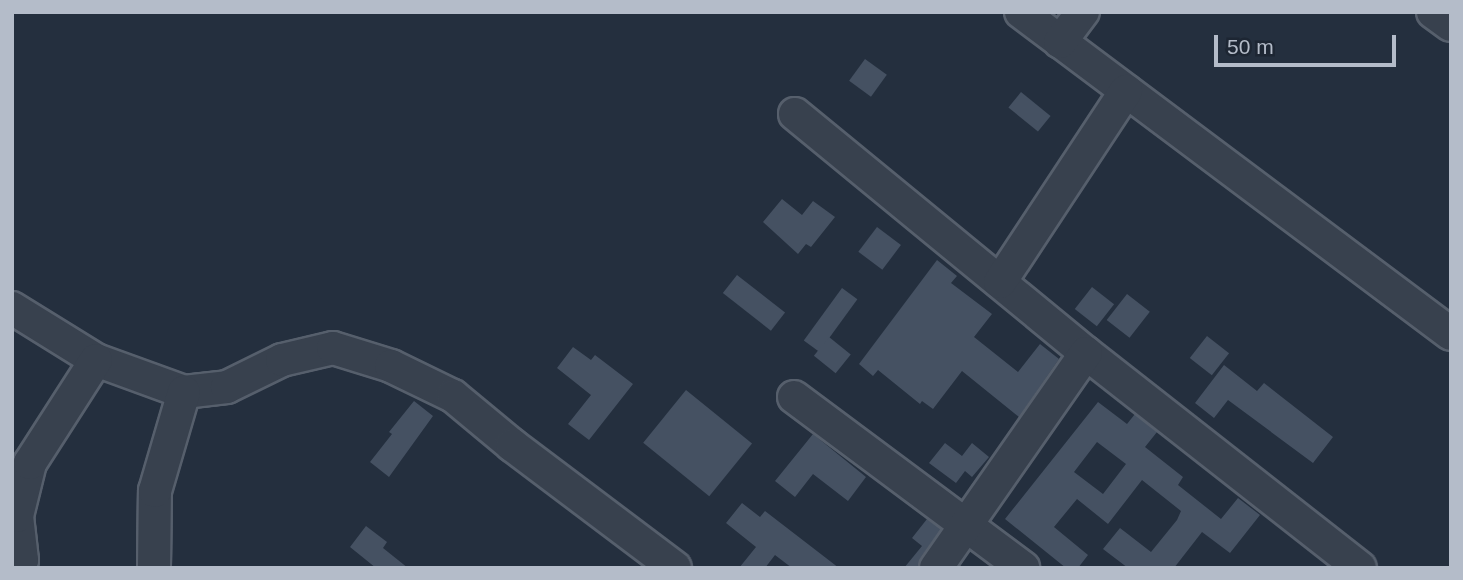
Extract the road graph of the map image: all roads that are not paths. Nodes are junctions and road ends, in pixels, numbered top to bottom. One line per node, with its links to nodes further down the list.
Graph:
1 (1021, 12): 5 (street)
2 (1083, 12): 5 (street)
3 (1433, 12): 4 (street)
4 (1451, 25)
5 (1060, 42): 6 (street)
6 (1126, 91): 8 (street); 10 (street)
7 (795, 114): 8 (street)
8 (1000, 282): 11 (street)
9 (12, 308): 12 (street)
10 (1451, 334)
11 (1086, 353): 15 (street); 21 (street)
12 (96, 360): 13 (street); 16 (street)
13 (184, 392): 17 (street); 18 (street)
14 (794, 397): 15 (street)
15 (967, 526): 19 (street); 20 (street)
16 (20, 568)
17 (154, 568)
18 (675, 568)
19 (936, 568)
20 (1023, 568)
21 (1360, 568)

